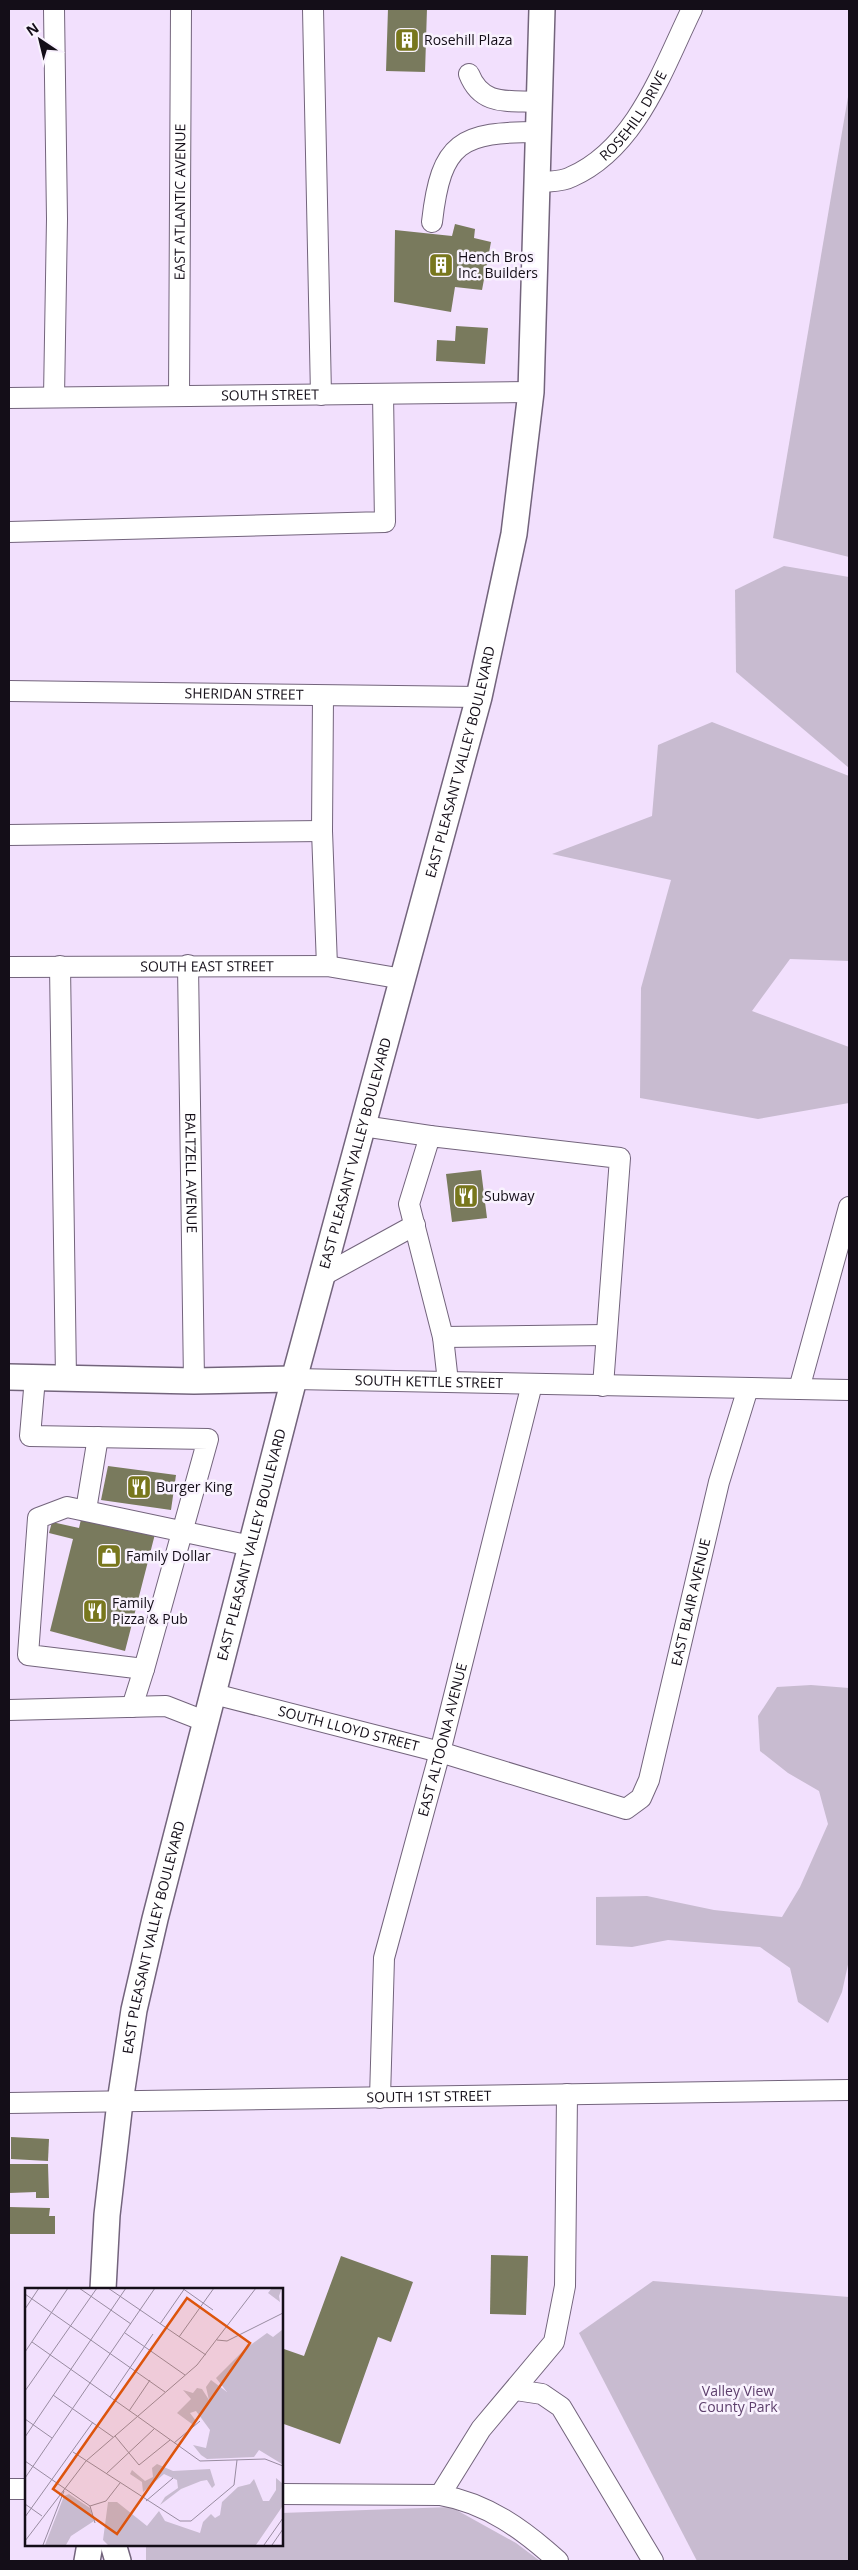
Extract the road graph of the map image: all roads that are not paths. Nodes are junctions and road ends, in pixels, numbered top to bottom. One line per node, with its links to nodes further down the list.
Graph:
1 (54, 9): 15 (street)
2 (181, 9): 14 (street, EAST ATLANTIC AVENUE)
3 (313, 9): 13 (street)
4 (542, 9): 7 (main road, EAST PLEASANT VALLEY BOULEVARD)
5 (692, 9): 9 (street, ROSEHILL DRIVE)
6 (469, 74): 7 (street)
7 (539, 102): 8 (main road, EAST PLEASANT VALLEY BOULEVARD)
8 (539, 132): 9 (main road, EAST PLEASANT VALLEY BOULEVARD); 10 (street)
9 (537, 183): 11 (main road, EAST PLEASANT VALLEY BOULEVARD)
10 (432, 222)
11 (531, 392): 12 (street, SOUTH STREET); 20 (main road, EAST PLEASANT VALLEY BOULEVARD)
12 (384, 394): 13 (street, SOUTH STREET); 17 (street)
13 (321, 395): 14 (street, SOUTH STREET)
14 (178, 396): 15 (street, SOUTH STREET)
15 (54, 397): 16 (street, SOUTH STREET)
16 (9, 398)
17 (9, 532)
18 (9, 691): 19 (street, SHERIDAN STREET)
19 (323, 696): 20 (street, SHERIDAN STREET); 21 (street)
20 (478, 697): 27 (main road, EAST PLEASANT VALLEY BOULEVARD)
21 (322, 831): 22 (street); 25 (street)
22 (9, 835)
23 (188, 964): 24 (street, SOUTH EAST STREET); 25 (street, SOUTH EAST STREET); 39 (street, BALTZELL AVENUE)
24 (60, 966): 26 (street, SOUTH EAST STREET); 37 (street)
25 (327, 966): 27 (street, SOUTH EAST STREET)
26 (9, 967)
27 (403, 979): 28 (main road, EAST PLEASANT VALLEY BOULEVARD)
28 (363, 1126): 29 (street); 32 (main road, EAST PLEASANT VALLEY BOULEVARD)
29 (430, 1136): 31 (street); 33 (street)
30 (849, 1207): 44 (street)
31 (414, 1225): 32 (street); 34 (street)
32 (322, 1276): 38 (main road, EAST PLEASANT VALLEY BOULEVARD)
33 (606, 1335): 34 (street); 42 (street)
34 (444, 1337): 40 (street)
35 (9, 1377): 36 (main road, SOUTH KETTLE STREET)
36 (35, 1378): 37 (main road, SOUTH KETTLE STREET); 46 (street)
37 (66, 1378): 39 (main road, SOUTH KETTLE STREET)
38 (294, 1379): 39 (main road, SOUTH KETTLE STREET); 40 (street, SOUTH KETTLE STREET); 49 (main road, EAST PLEASANT VALLEY BOULEVARD)
39 (194, 1381)
40 (448, 1382): 41 (street, SOUTH KETTLE STREET)
41 (532, 1384): 42 (street, SOUTH KETTLE STREET); 55 (street, EAST ALTOONA AVENUE)
42 (603, 1386): 43 (street, SOUTH KETTLE STREET)
43 (748, 1388): 44 (street, SOUTH KETTLE STREET); 56 (street, EAST BLAIR AVENUE)
44 (800, 1390): 45 (street, SOUTH KETTLE STREET)
45 (849, 1390)
46 (98, 1437): 47 (street); 48 (street)
47 (86, 1510): 48 (street); 50 (street)
48 (183, 1530): 49 (street); 50 (street)
49 (251, 1546): 51 (main road, EAST PLEASANT VALLEY BOULEVARD)
50 (144, 1669): 52 (street)
51 (214, 1694): 54 (main road, EAST PLEASANT VALLEY BOULEVARD); 55 (street, SOUTH LLOYD STREET)
52 (132, 1707): 53 (street); 54 (street)
53 (9, 1710)
54 (207, 1722): 60 (main road, EAST PLEASANT VALLEY BOULEVARD)
55 (440, 1752): 56 (street, SOUTH LLOYD STREET); 59 (street, EAST ALTOONA AVENUE)
56 (626, 1809)
57 (849, 2090): 58 (street, SOUTH 1ST STREET)
58 (567, 2094): 59 (street, SOUTH 1ST STREET); 63 (street)
59 (380, 2098): 60 (street, SOUTH 1ST STREET)
60 (120, 2102): 61 (street, SOUTH 1ST STREET); 62 (main road, EAST PLEASANT VALLEY BOULEVARD)
61 (9, 2103)
62 (102, 2288)
63 (516, 2390): 67 (street); 73 (street)
64 (9, 2489): 65 (street)
65 (25, 2489)
66 (282, 2494): 67 (street)
67 (440, 2495): 72 (street)
68 (90, 2545): 70 (main road)
69 (113, 2545): 71 (main road)
70 (87, 2561)
71 (118, 2561)
72 (558, 2561)
73 (653, 2561)

